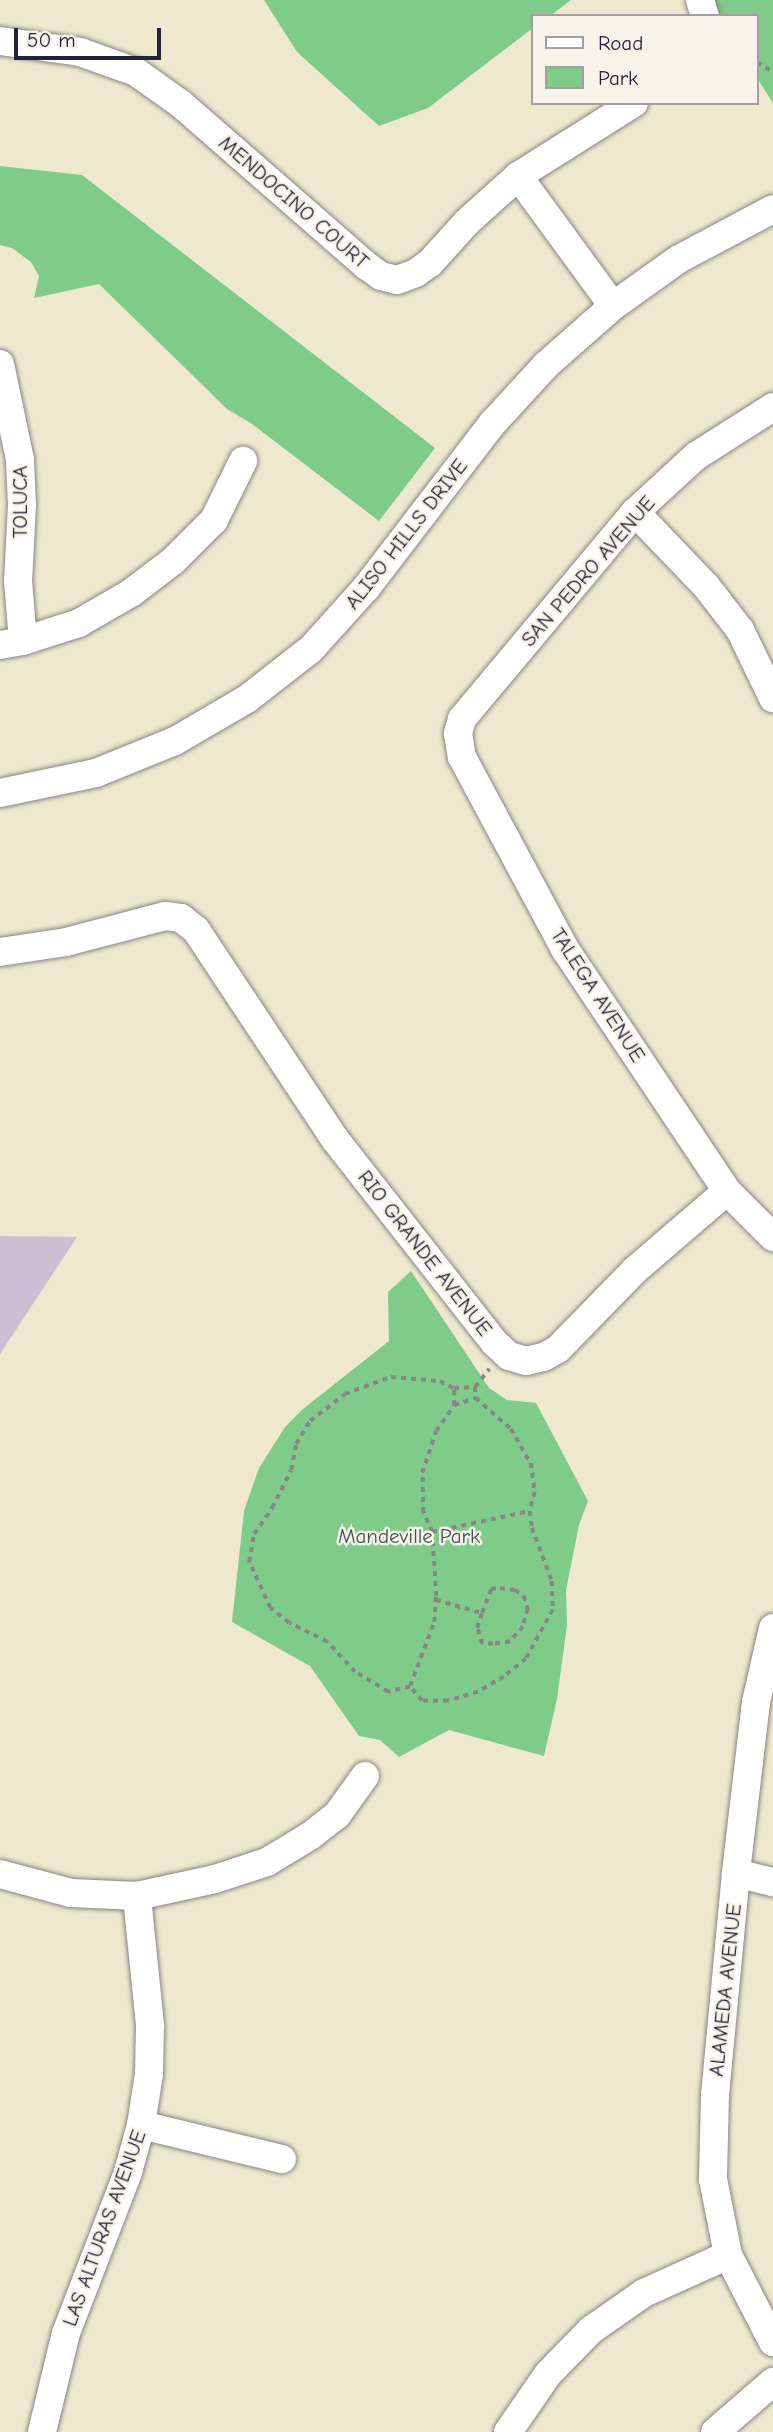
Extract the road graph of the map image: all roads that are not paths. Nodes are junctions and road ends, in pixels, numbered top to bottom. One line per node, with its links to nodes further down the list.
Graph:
1 (0, 41): 3 (street, MENDOCINO COURT)
2 (631, 105): 3 (street, MENDOCINO COURT)
3 (518, 176): 5 (street)
4 (773, 209): 5 (street, ALISO HILLS DRIVE)
5 (613, 306): 13 (street, ALISO HILLS DRIVE)
6 (0, 364): 10 (street, TOLUCA)
7 (773, 407): 9 (street, SAN PEDRO AVENUE)
8 (243, 461): 10 (street)
9 (635, 512): 11 (street); 12 (street, SAN PEDRO AVENUE)
10 (11, 643)
11 (773, 698)
12 (458, 733): 15 (street, TALEGA AVENUE)
13 (0, 793)
14 (0, 953): 15 (street, RIO GRANDE AVENUE)
15 (727, 1191): 16 (street, TALEGA AVENUE)
16 (773, 1237)
17 (773, 1628): 19 (street, ALAMEDA AVENUE)
18 (365, 1776): 22 (street)
19 (736, 1872): 21 (street); 25 (street, ALAMEDA AVENUE)
20 (0, 1874): 22 (street)
21 (773, 1882)
22 (137, 1896): 23 (street, LAS ALTURAS AVENUE)
23 (141, 2125): 24 (street); 28 (street, LAS ALTURAS AVENUE)
24 (282, 2159)
25 (728, 2255): 26 (street, ALAMEDA AVENUE); 29 (street)
26 (773, 2342)
27 (773, 2382): 30 (street)
28 (43, 2432)
29 (508, 2432)
30 (715, 2432)

